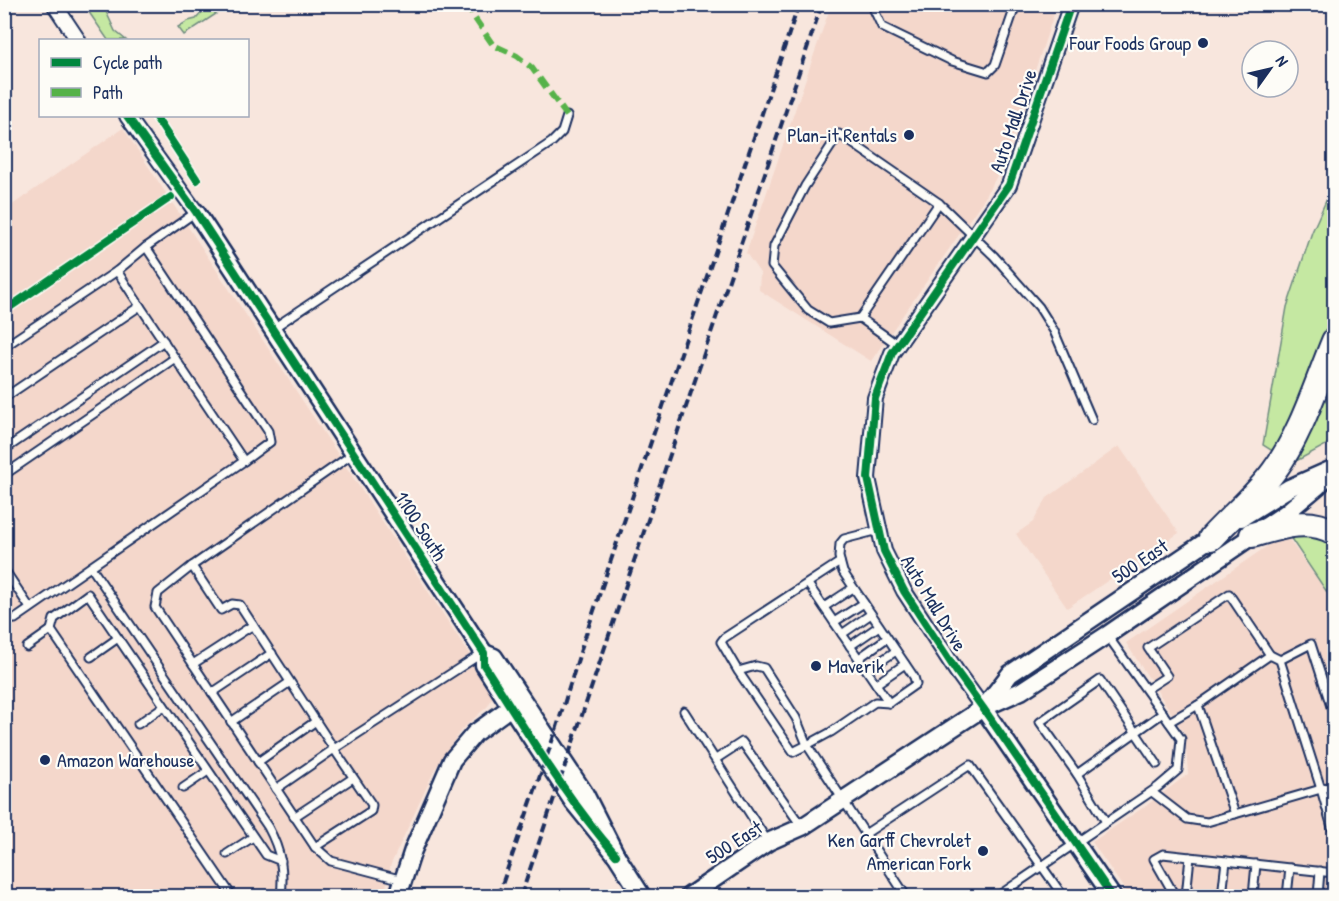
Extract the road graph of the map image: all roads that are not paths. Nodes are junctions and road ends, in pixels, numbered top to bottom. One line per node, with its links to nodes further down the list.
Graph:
1 (54, 4): 5 (street)
2 (876, 4): 3 (lane)
3 (1016, 4)
4 (1071, 4): 10 (street, Auto Mall Drive)
5 (77, 39)
6 (567, 116): 15 (lane)
7 (128, 117): 9 (street)
8 (939, 203): 10 (lane); 14 (lane); 14 (lane)
9 (195, 212): 11 (lane); 15 (street, 1100 South)
10 (973, 236): 18 (street, Auto Mall Drive); 22 (lane)
11 (146, 247): 12 (lane); 25 (lane)
12 (117, 271): 13 (lane); 19 (lane)
13 (141, 306): 16 (lane); 21 (lane)
14 (860, 318): 18 (lane)
15 (272, 328): 24 (street, 1100 South)
16 (164, 341): 20 (lane); 23 (lane)
17 (1335, 341): 31 (highway)
18 (898, 345): 28 (street, Auto Mall Drive)
19 (4, 347)
20 (175, 358): 25 (lane); 27 (lane)
21 (4, 398)
22 (1092, 420)
23 (4, 450)
24 (354, 453): 33 (lane); 55 (street, 1100 South)
25 (244, 461): 34 (lane)
26 (1335, 468): 30 (street, 500 East); 31 (street, 500 East)
27 (4, 476)
28 (879, 530): 32 (lane); 72 (street, Auto Mall Drive)
29 (1335, 532): 30 (highway)
30 (1252, 535): 48 (street, 500 East)
31 (1211, 538): 72 (street, 500 East)
32 (840, 562): 36 (lane); 37 (lane)
33 (192, 566): 44 (lane); 60 (lane)
34 (91, 567): 40 (lane); 108 (lane)
35 (4, 569): 40 (lane)
36 (808, 584): 39 (lane); 63 (lane)
37 (853, 588): 38 (lane); 39 (lane)
38 (864, 603): 41 (lane); 43 (lane)
39 (824, 607): 43 (lane)
40 (30, 608): 42 (lane)
41 (871, 614): 45 (lane); 47 (lane)
42 (4, 620)
43 (834, 622): 47 (lane)
44 (253, 625): 54 (lane); 60 (lane)
45 (879, 626): 50 (lane); 51 (lane)
46 (51, 630): 49 (lane); 52 (lane); 116 (lane)
47 (842, 634): 51 (lane)
48 (1107, 635): 66 (lane); 72 (street, 500 East)
49 (118, 638): 57 (lane); 70 (lane)
50 (888, 638): 53 (lane); 58 (lane)
51 (850, 646): 58 (lane)
52 (27, 647)
53 (896, 651): 61 (lane); 62 (lane)
54 (272, 653): 64 (lane); 67 (lane)
55 (484, 653): 71 (street, 1100 South); 82 (lane); 106 (street, 1100 South)
56 (1270, 655): 59 (lane); 66 (lane); 69 (lane)
57 (91, 657)
58 (859, 658): 62 (lane)
59 (1280, 660): 75 (lane); 92 (lane)
60 (193, 664): 67 (lane)
61 (905, 664): 65 (lane); 68 (lane)
62 (867, 670): 65 (lane)
63 (738, 671): 81 (lane); 81 (lane)
64 (290, 681): 76 (lane); 77 (lane)
65 (876, 684): 68 (lane)
66 (1147, 689): 74 (lane)
67 (212, 693): 77 (lane)
68 (889, 703): 81 (lane)
69 (1198, 705): 78 (lane); 95 (lane)
70 (164, 706): 79 (lane); 86 (lane)
71 (511, 707): 106 (street, 1100 South); 115 (street)
72 (984, 708): 94 (street, 500 East); 103 (street, Auto Mall Drive)
73 (684, 711): 83 (lane)
74 (1163, 712): 78 (lane); 80 (lane)
75 (1335, 716)
76 (316, 721): 82 (lane); 84 (lane)
77 (231, 722): 84 (lane)
78 (1169, 722): 93 (lane)
79 (138, 724)
80 (1136, 732): 85 (lane); 87 (lane); 87 (lane)
81 (807, 745): 94 (lane)
82 (334, 749): 88 (lane); 91 (lane)
83 (716, 759): 98 (lane); 102 (lane)
84 (258, 762): 91 (lane)
85 (1157, 764)
86 (208, 771): 90 (lane); 101 (lane)
87 (1077, 774): 97 (lane)
88 (353, 778): 96 (lane); 104 (lane)
89 (1335, 785): 92 (lane)
90 (183, 788)
91 (276, 789): 96 (lane)
92 (1321, 789): 95 (lane); 100 (lane)
93 (1152, 792): 95 (lane); 97 (lane)
94 (844, 800): 98 (street, 500 East); 99 (lane)
95 (1235, 814)
96 (294, 817): 104 (lane)
97 (1106, 822): 103 (lane)
98 (802, 827): 102 (street, 500 East)
99 (866, 834): 111 (lane); 120 (lane)
100 (1335, 834)
101 (253, 837): 105 (lane); 108 (lane)
102 (768, 842): 119 (street, 500 East)
103 (1075, 842): 111 (lane); 123 (street, Auto Mall Drive)
104 (315, 848): 115 (lane)
105 (227, 854)
106 (616, 855): 118 (street, 1100 South)
107 (1190, 857): 109 (lane); 124 (lane); 125 (lane)
108 (281, 861): 117 (lane)
109 (1226, 861): 110 (lane); 126 (lane)
110 (1256, 864): 112 (lane); 127 (lane)
111 (1042, 866): 121 (lane); 122 (lane)
112 (1290, 868): 113 (lane); 128 (lane)
113 (1320, 871): 114 (lane); 129 (lane)
114 (1335, 873)
115 (400, 888)
116 (232, 897)
117 (281, 897)
118 (642, 897)
119 (689, 897)
120 (906, 897)
121 (998, 897)
122 (1063, 897)
123 (1112, 897)
124 (1175, 897)
125 (1186, 897)
126 (1222, 897)
127 (1253, 897)
128 (1287, 897)
129 (1318, 897)

